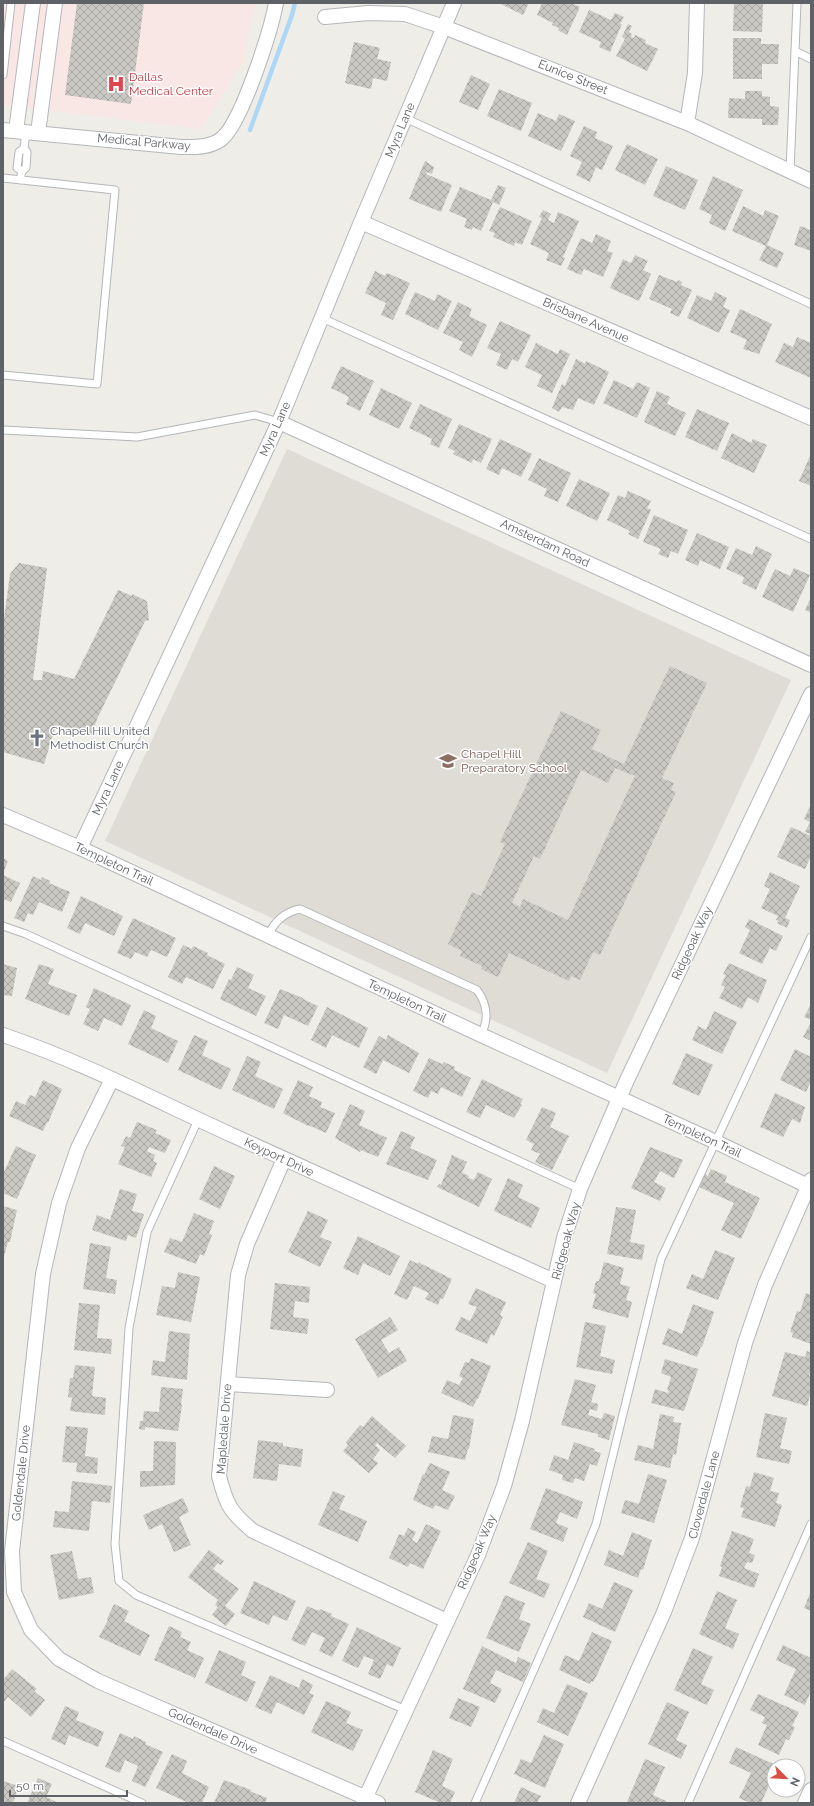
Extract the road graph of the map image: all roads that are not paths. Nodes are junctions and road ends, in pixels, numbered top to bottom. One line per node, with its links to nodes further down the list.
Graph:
1 (11, 3): 12 (lane)
2 (33, 3): 15 (street)
3 (55, 3): 15 (street)
4 (276, 3): 15 (street, Medical Parkway)
5 (454, 3): 9 (street, Myra Lane)
6 (797, 3): 10 (lane)
7 (695, 4): 14 (street)
8 (325, 17): 9 (street, Eunice Street)
9 (444, 26): 13 (street, Myra Lane); 14 (street, Eunice Street)
10 (795, 51): 11 (lane); 16 (lane)
11 (811, 59)
12 (3, 75)
13 (405, 118): 20 (street, Myra Lane); 21 (lane)
14 (687, 123): 16 (street, Eunice Street)
15 (21, 132): 18 (lane)
16 (790, 171): 19 (street, Eunice Street)
17 (3, 178): 18 (lane)
18 (20, 180): 23 (lane)
19 (811, 181)
20 (361, 222): 22 (street, Myra Lane); 24 (street, Brisbane Avenue)
21 (811, 304)
22 (322, 318): 25 (street, Myra Lane); 27 (lane)
23 (3, 375)
24 (811, 418)
25 (279, 422): 26 (lane); 28 (street, Amsterdam Road); 31 (street, Myra Lane)
26 (3, 430)
27 (811, 539)
28 (811, 665)
29 (811, 694): 38 (street, Ridgeoak Way)
30 (3, 815): 31 (street, Templeton Trail)
31 (80, 848): 33 (street, Templeton Trail)
32 (3, 926): 43 (lane)
33 (268, 936): 36 (street, Templeton Trail); 36 (lane)
34 (811, 937): 40 (lane)
35 (3, 1035): 37 (street, Keyport Drive)
36 (481, 1035): 38 (street, Templeton Trail)
37 (112, 1079): 39 (street, Keyport Drive); 52 (street, Goldendale Drive)
38 (619, 1098): 40 (street, Templeton Trail); 43 (street, Ridgeoak Way)
39 (198, 1120): 41 (street, Keyport Drive); 49 (lane)
40 (716, 1142): 42 (street, Templeton Trail); 54 (lane)
41 (284, 1159): 44 (street, Keyport Drive); 45 (street, Mapledale Drive)
42 (810, 1185): 55 (street, Cloverdale Lane)
43 (580, 1189): 44 (street, Ridgeoak Way)
44 (554, 1281): 48 (street, Ridgeoak Way)
45 (228, 1384): 46 (street); 48 (street, Mapledale Drive)
46 (327, 1390)
47 (811, 1524): 56 (lane)
48 (447, 1621): 49 (street, Ridgeoak Way)
49 (406, 1710): 52 (street, Ridgeoak Way)
50 (3, 1741): 53 (lane)
51 (811, 1790): 57 (street)
52 (369, 1801)
53 (142, 1803)
54 (475, 1803)
55 (578, 1803)
56 (688, 1803)
57 (805, 1803)

